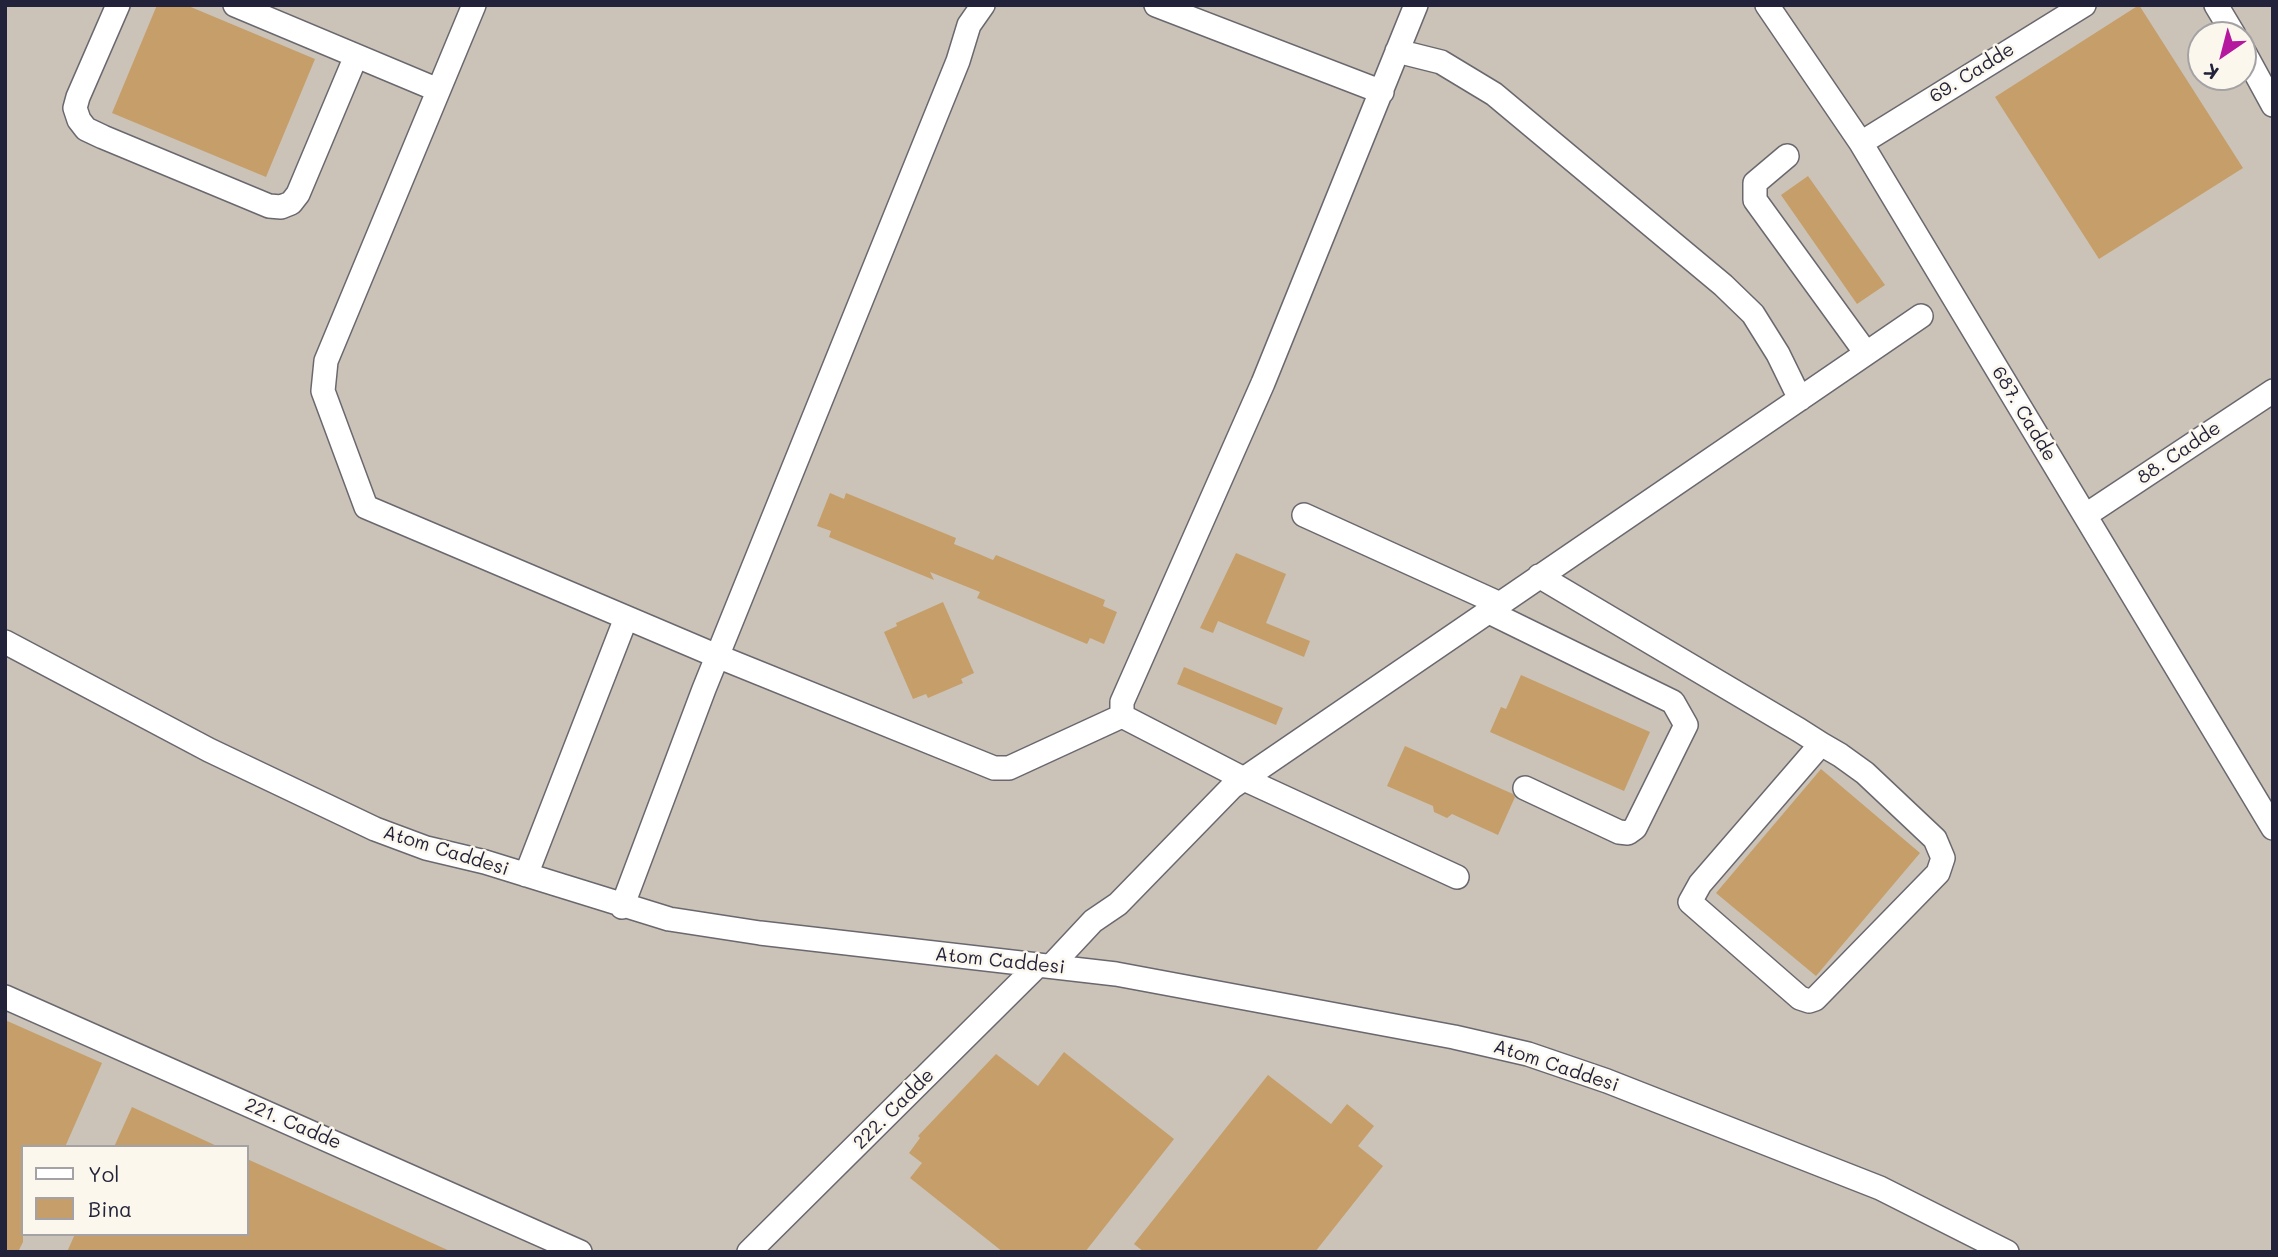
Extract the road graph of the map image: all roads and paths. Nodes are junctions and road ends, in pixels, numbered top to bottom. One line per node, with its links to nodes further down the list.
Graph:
1 (118, 5): 12 (street)
2 (235, 5): 12 (street)
3 (474, 5): 14 (street)
4 (983, 5): 29 (street)
5 (1156, 5): 15 (street)
6 (1416, 5): 11 (street)
7 (1767, 5): 17 (street, 687. Cadde)
8 (2084, 5): 17 (street, 69. Cadde)
9 (2216, 5): 10 (street)
10 (2226, 21)
11 (1397, 52): 15 (street); 22 (street)
12 (356, 56): 14 (street)
13 (2257, 76): 16 (street)
14 (438, 90): 27 (street)
15 (1382, 92): 30 (street)
16 (2273, 105)
17 (1861, 143): 24 (street, 687. Cadde)
18 (1787, 156): 20 (street)
19 (1921, 316): 20 (street, 222. Cadde)
20 (1866, 353): 22 (street, 222. Cadde)
21 (2273, 391): 24 (street, 88. Cadde)
22 (1800, 399): 25 (street, 222. Cadde)
23 (1304, 514): 26 (street)
24 (2086, 515): 34 (street, 687. Cadde)
25 (1539, 576): 26 (street, 222. Cadde); 31 (street)
26 (1493, 607): 32 (street, 222. Cadde); 33 (street)
27 (626, 618): 29 (street); 35 (street)
28 (5, 642): 35 (street, Atom Caddesi)
29 (718, 656): 30 (street); 37 (street)
30 (1122, 716): 32 (street)
31 (1821, 744): 31 (street)
32 (1244, 779): 36 (street); 38 (street, 222. Cadde)
33 (1525, 788)
34 (2273, 828)
35 (526, 875): 37 (street, Atom Caddesi)
36 (1457, 877)
37 (622, 906): 38 (street, Atom Caddesi)
38 (1044, 966): 41 (street, 222. Cadde); 42 (street, Atom Caddesi)
39 (5, 997): 40 (street, 221. Cadde)
40 (580, 1252)
41 (749, 1252)
42 (2007, 1252)

